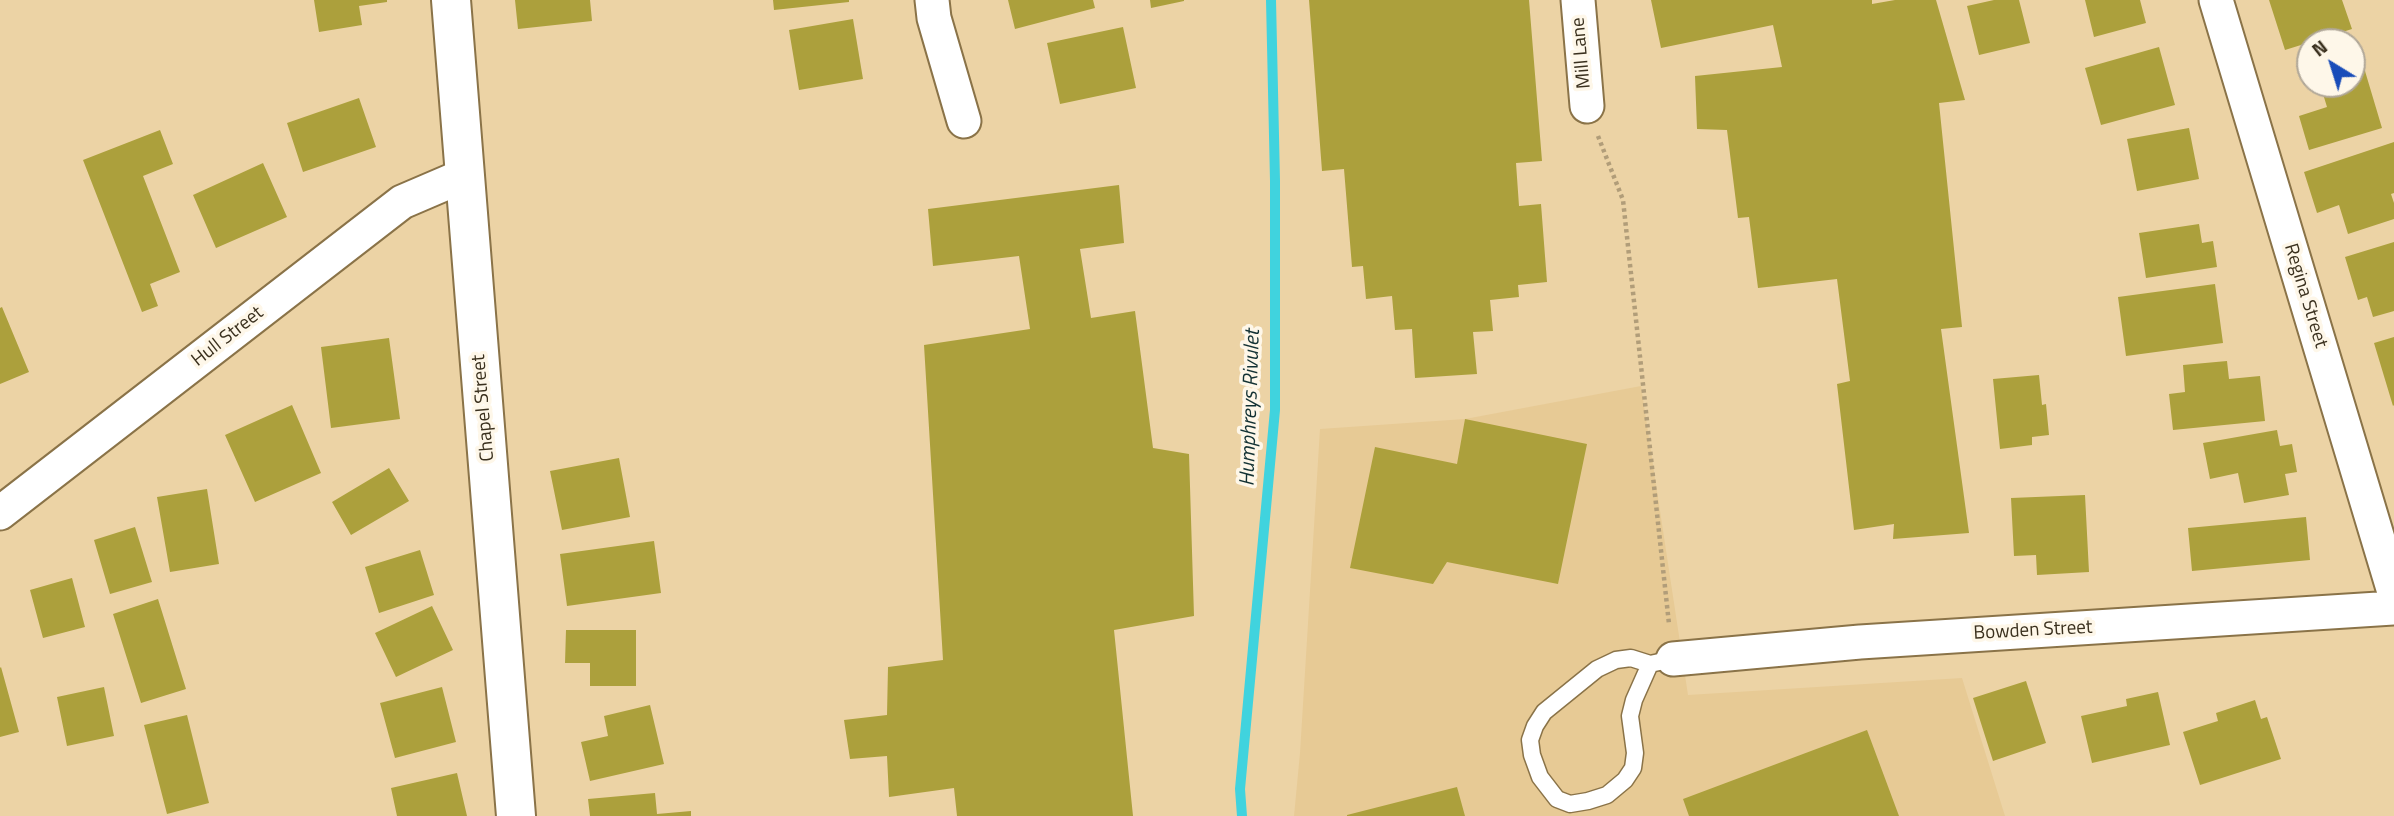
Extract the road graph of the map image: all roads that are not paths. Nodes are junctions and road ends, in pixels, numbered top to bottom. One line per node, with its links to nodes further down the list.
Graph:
1 (451, 0): 7 (street, Chapel Street)
2 (932, 0): 6 (street)
3 (1578, 0): 5 (street, Mill Lane)
4 (2216, 0): 9 (street, Regina Street)
5 (1587, 106)
6 (964, 121)
7 (466, 175): 8 (street, Hull Street); 12 (street, Chapel Street)
8 (0, 513)
9 (2394, 592)
10 (2394, 608): 11 (street, Bowden Street)
11 (1662, 662): 11 (lane)
12 (516, 816)

